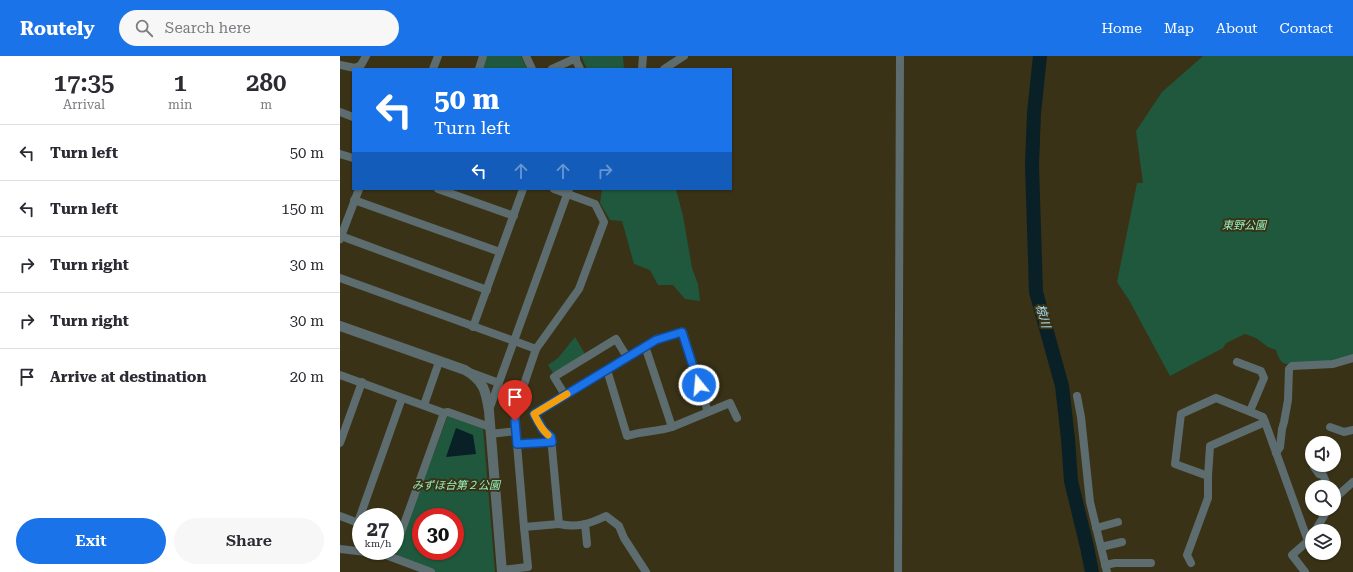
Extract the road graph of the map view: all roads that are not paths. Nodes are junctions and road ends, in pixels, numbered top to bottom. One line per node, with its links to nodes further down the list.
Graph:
1 (366, 56): 9 (street)
2 (438, 56): 10 (street)
3 (484, 56): 11 (street)
4 (526, 56): 12 (street)
5 (643, 56): 15 (street)
6 (684, 56): 16 (street)
7 (900, 56): 91 (street)
8 (575, 57): 13 (street); 14 (street)
9 (340, 65)
10 (433, 68)
11 (479, 68)
12 (532, 68)
13 (554, 68)
14 (580, 68)
15 (642, 68)
16 (666, 68)
17 (340, 112): 18 (street)
18 (352, 117)
19 (340, 154): 20 (street)
20 (352, 158)
21 (359, 190): 25 (street)
22 (441, 190): 26 (street)
23 (523, 190): 26 (street)
24 (568, 191): 33 (street); 35 (street)
25 (354, 200): 27 (street); 28 (street)
26 (514, 216): 28 (street)
27 (341, 237): 30 (street)
28 (500, 252): 30 (street)
29 (340, 278): 32 (street)
30 (487, 290): 32 (street)
31 (340, 326): 38 (street)
32 (473, 326): 33 (street)
33 (514, 341): 35 (street); 44 (street)
34 (645, 346): 36 (street); 51 (street); 55 (street)
35 (536, 349): 59 (street)
36 (627, 357): 41 (street); 45 (street)
37 (1353, 358): 63 (street)
38 (439, 362): 40 (street); 48 (street)
39 (1237, 362): 50 (street)
40 (465, 370): 44 (street); 49 (street)
41 (607, 370): 45 (street); 55 (street)
42 (340, 375): 43 (street)
43 (362, 382): 47 (street); 61 (street)
44 (499, 383): 49 (street)
45 (565, 395): 60 (street)
46 (1077, 396): 78 (street)
47 (402, 398): 48 (street); 69 (street)
48 (424, 405): 52 (street)
49 (489, 411): 57 (street)
50 (1250, 411): 54 (street); 65 (street)
51 (708, 412): 53 (street); 55 (street)
52 (444, 413): 57 (street); 73 (street)
53 (737, 418)
54 (1264, 422): 63 (street); 65 (street)
55 (672, 427)
56 (1330, 427): 58 (street)
57 (490, 430): 59 (street); 88 (street)
58 (1353, 430)
59 (516, 431): 62 (street)
60 (552, 442): 62 (street); 74 (street)
61 (340, 443)
62 (517, 444): 77 (street)
63 (1276, 453): 76 (street)
64 (1318, 472): 66 (street)
65 (1208, 476): 85 (street)
66 (1325, 480)
67 (1353, 482): 68 (street)
68 (1341, 493)
69 (364, 508)
70 (340, 516): 71 (street)
71 (352, 520)
72 (1118, 522): 78 (street)
73 (404, 524)
74 (559, 524): 75 (street); 77 (street)
75 (585, 524): 81 (street); 90 (street)
76 (1305, 526)
77 (524, 527): 87 (street)
78 (1096, 528): 82 (street)
79 (1122, 542): 82 (street)
80 (1305, 543): 92 (street)
81 (587, 544)
82 (1101, 547): 86 (street)
83 (340, 550): 89 (street)
84 (1151, 563): 86 (street)
85 (1191, 564)
86 (1106, 569)
87 (528, 570): 88 (street)
88 (502, 571)
89 (431, 572)
90 (646, 572)
91 (898, 572)
92 (1305, 572)

